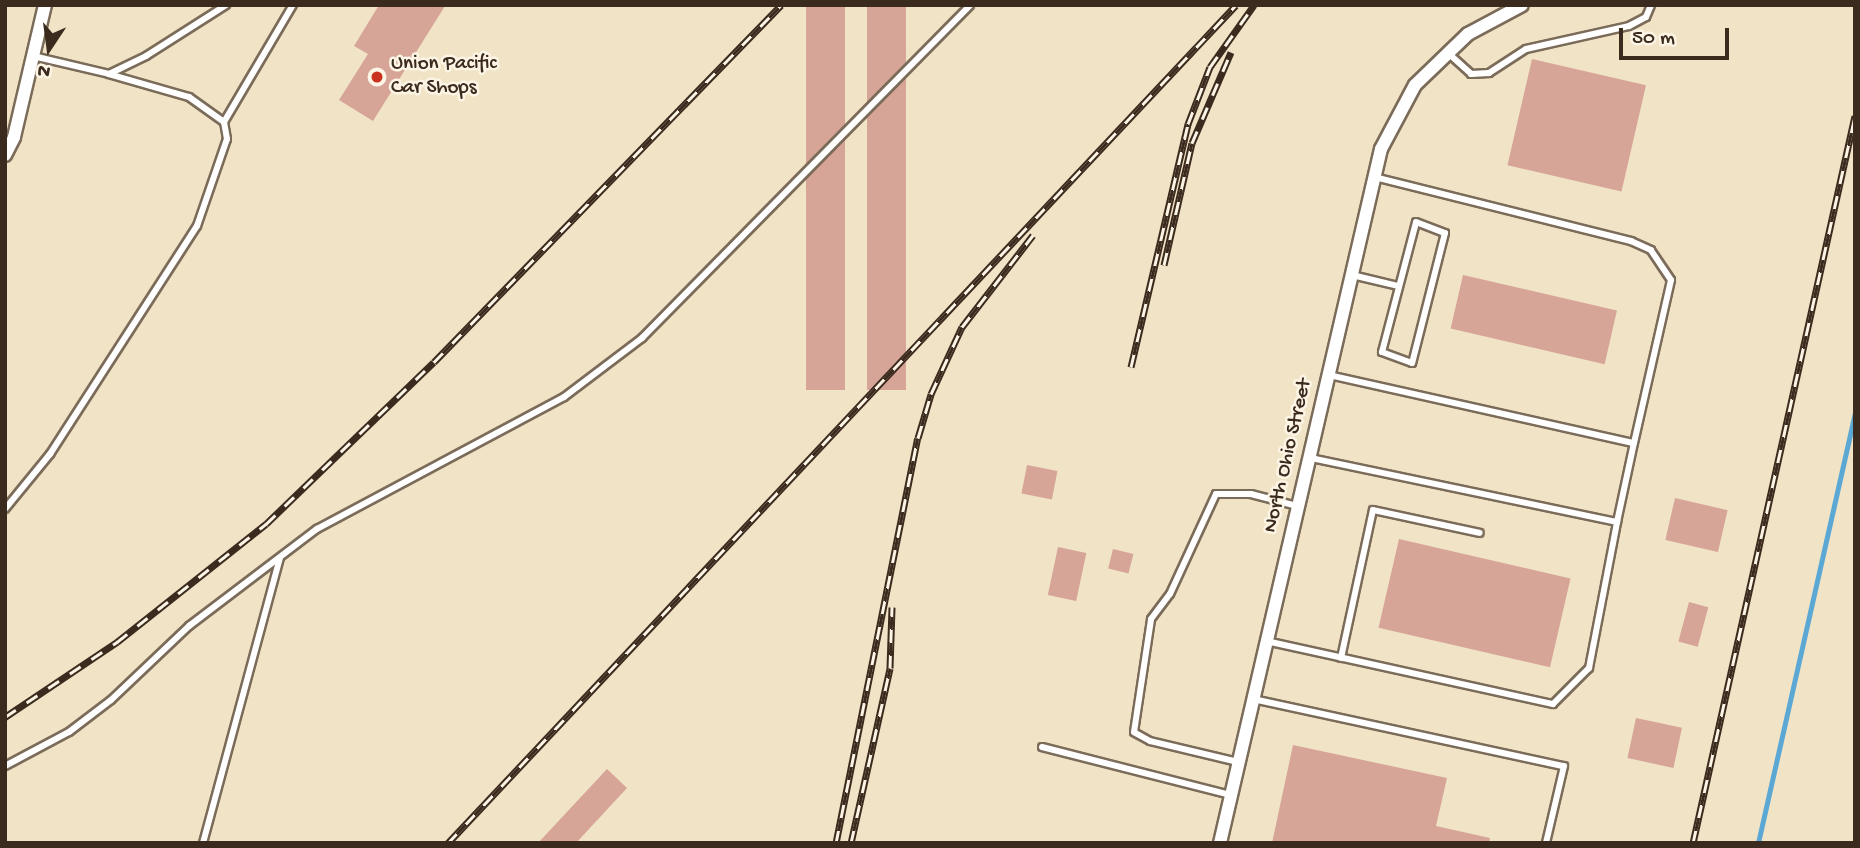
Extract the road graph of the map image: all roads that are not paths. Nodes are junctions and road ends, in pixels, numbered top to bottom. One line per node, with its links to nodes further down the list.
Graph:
1 (45, 5): 8 (street)
2 (226, 5): 9 (lane)
3 (293, 5): 10 (lane)
4 (970, 5): 22 (lane)
5 (1522, 5): 7 (street, North Ohio Street)
6 (1651, 5): 7 (lane)
7 (1448, 54): 12 (street, North Ohio Street)
8 (33, 56): 9 (lane); 11 (street)
9 (109, 74): 10 (lane)
10 (224, 122): 19 (lane)
11 (5, 155)
12 (1375, 177): 13 (street, North Ohio Street); 16 (lane)
13 (1351, 275): 14 (lane); 15 (street, North Ohio Street)
14 (1398, 286): 14 (lane)
15 (1327, 375): 16 (lane); 17 (street, North Ohio Street)
16 (1634, 443): 20 (lane)
17 (1308, 458): 18 (street, North Ohio Street); 20 (lane)
18 (1297, 506): 23 (street, North Ohio Street); 27 (lane)
19 (5, 509)
20 (1617, 522): 24 (lane)
21 (1480, 533): 24 (lane)
22 (280, 558): 28 (lane); 30 (lane)
23 (1266, 641): 24 (lane); 25 (street, North Ohio Street)
24 (1341, 658)
25 (1253, 699): 27 (street, North Ohio Street); 32 (lane)
26 (1042, 747): 29 (lane)
27 (1238, 762): 29 (street, North Ohio Street)
28 (5, 766)
29 (1231, 795): 31 (street, North Ohio Street)
30 (203, 843)
31 (1220, 843)
32 (1546, 843)

